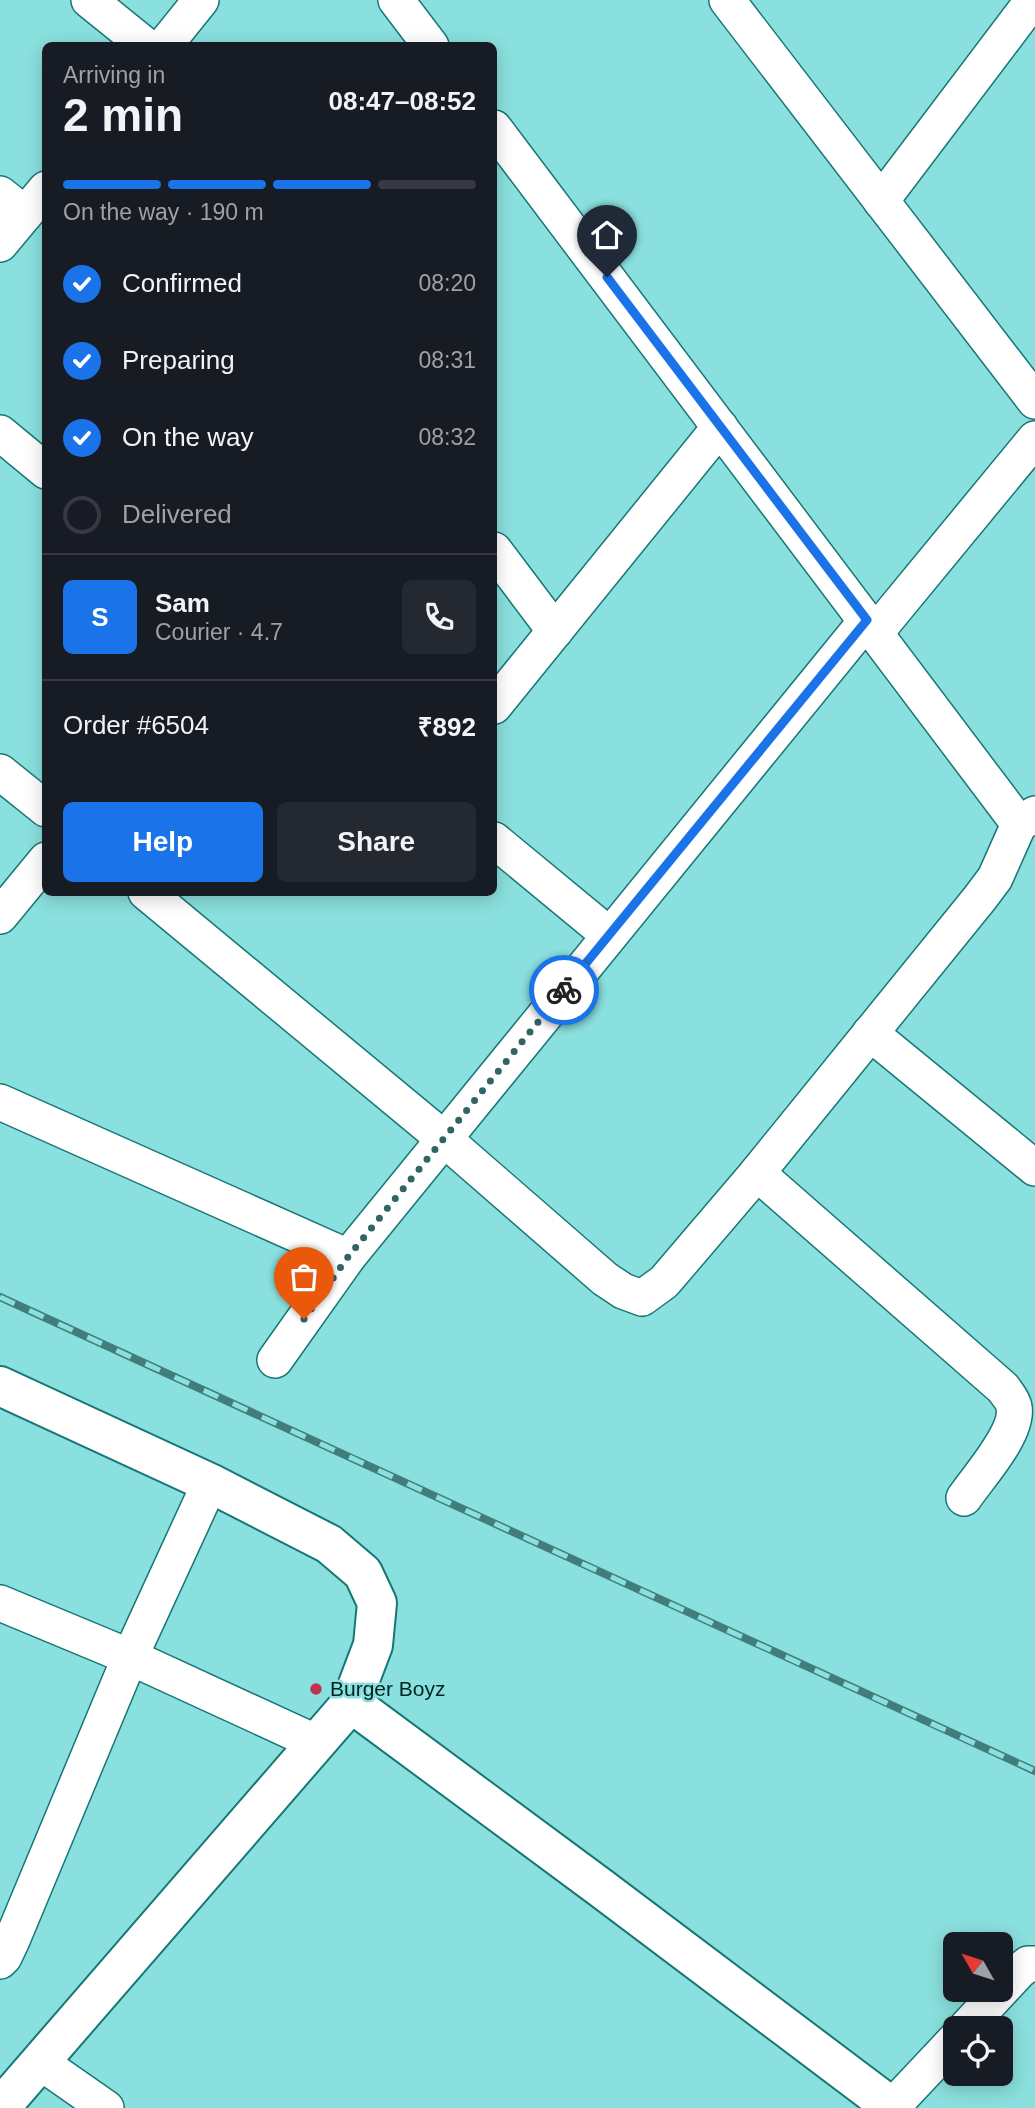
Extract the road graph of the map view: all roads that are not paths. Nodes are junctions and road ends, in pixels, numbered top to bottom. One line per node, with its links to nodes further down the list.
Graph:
1 (89, 0): 6 (street)
2 (201, 0): 7 (street)
3 (396, 0): 8 (street)
4 (727, 0): 11 (street)
5 (1033, 0): 11 (street)
6 (141, 42)
7 (167, 42)
8 (428, 42)
9 (497, 132): 14 (street)
10 (23, 199): 12 (street)
11 (881, 201): 13 (street)
12 (0, 244)
13 (1035, 401)
14 (720, 427): 19 (street); 20 (street)
15 (0, 433): 17 (street)
16 (1035, 439): 19 (street)
17 (42, 468)
18 (497, 554): 20 (street)
19 (871, 626): 24 (street); 29 (street)
20 (555, 631): 21 (street)
21 (497, 702)
22 (0, 772): 23 (street)
23 (42, 806)
24 (1027, 819): 30 (street)
25 (497, 842): 29 (street)
26 (42, 865): 28 (street)
27 (151, 896): 32 (street)
28 (0, 916)
29 (609, 935): 32 (street)
30 (870, 1033): 33 (street); 34 (street)
31 (0, 1102): 35 (street)
32 (443, 1138): 34 (street); 35 (street)
33 (1035, 1168)
34 (757, 1172): 39 (street)
35 (348, 1257): 36 (street)
36 (275, 1360)
37 (0, 1386): 38 (street)
38 (210, 1483): 41 (street); 42 (street)
39 (964, 1498)
40 (0, 1603): 41 (street)
41 (130, 1657): 43 (street); 44 (street)
42 (351, 1703): 43 (street); 51 (street)
43 (317, 1743): 48 (street)
44 (0, 1961)
45 (1035, 1964): 46 (street)
46 (977, 2016)
47 (943, 2053): 51 (street)
48 (40, 2062): 49 (street); 50 (street)
49 (0, 2108)
50 (106, 2108)
51 (893, 2108)

